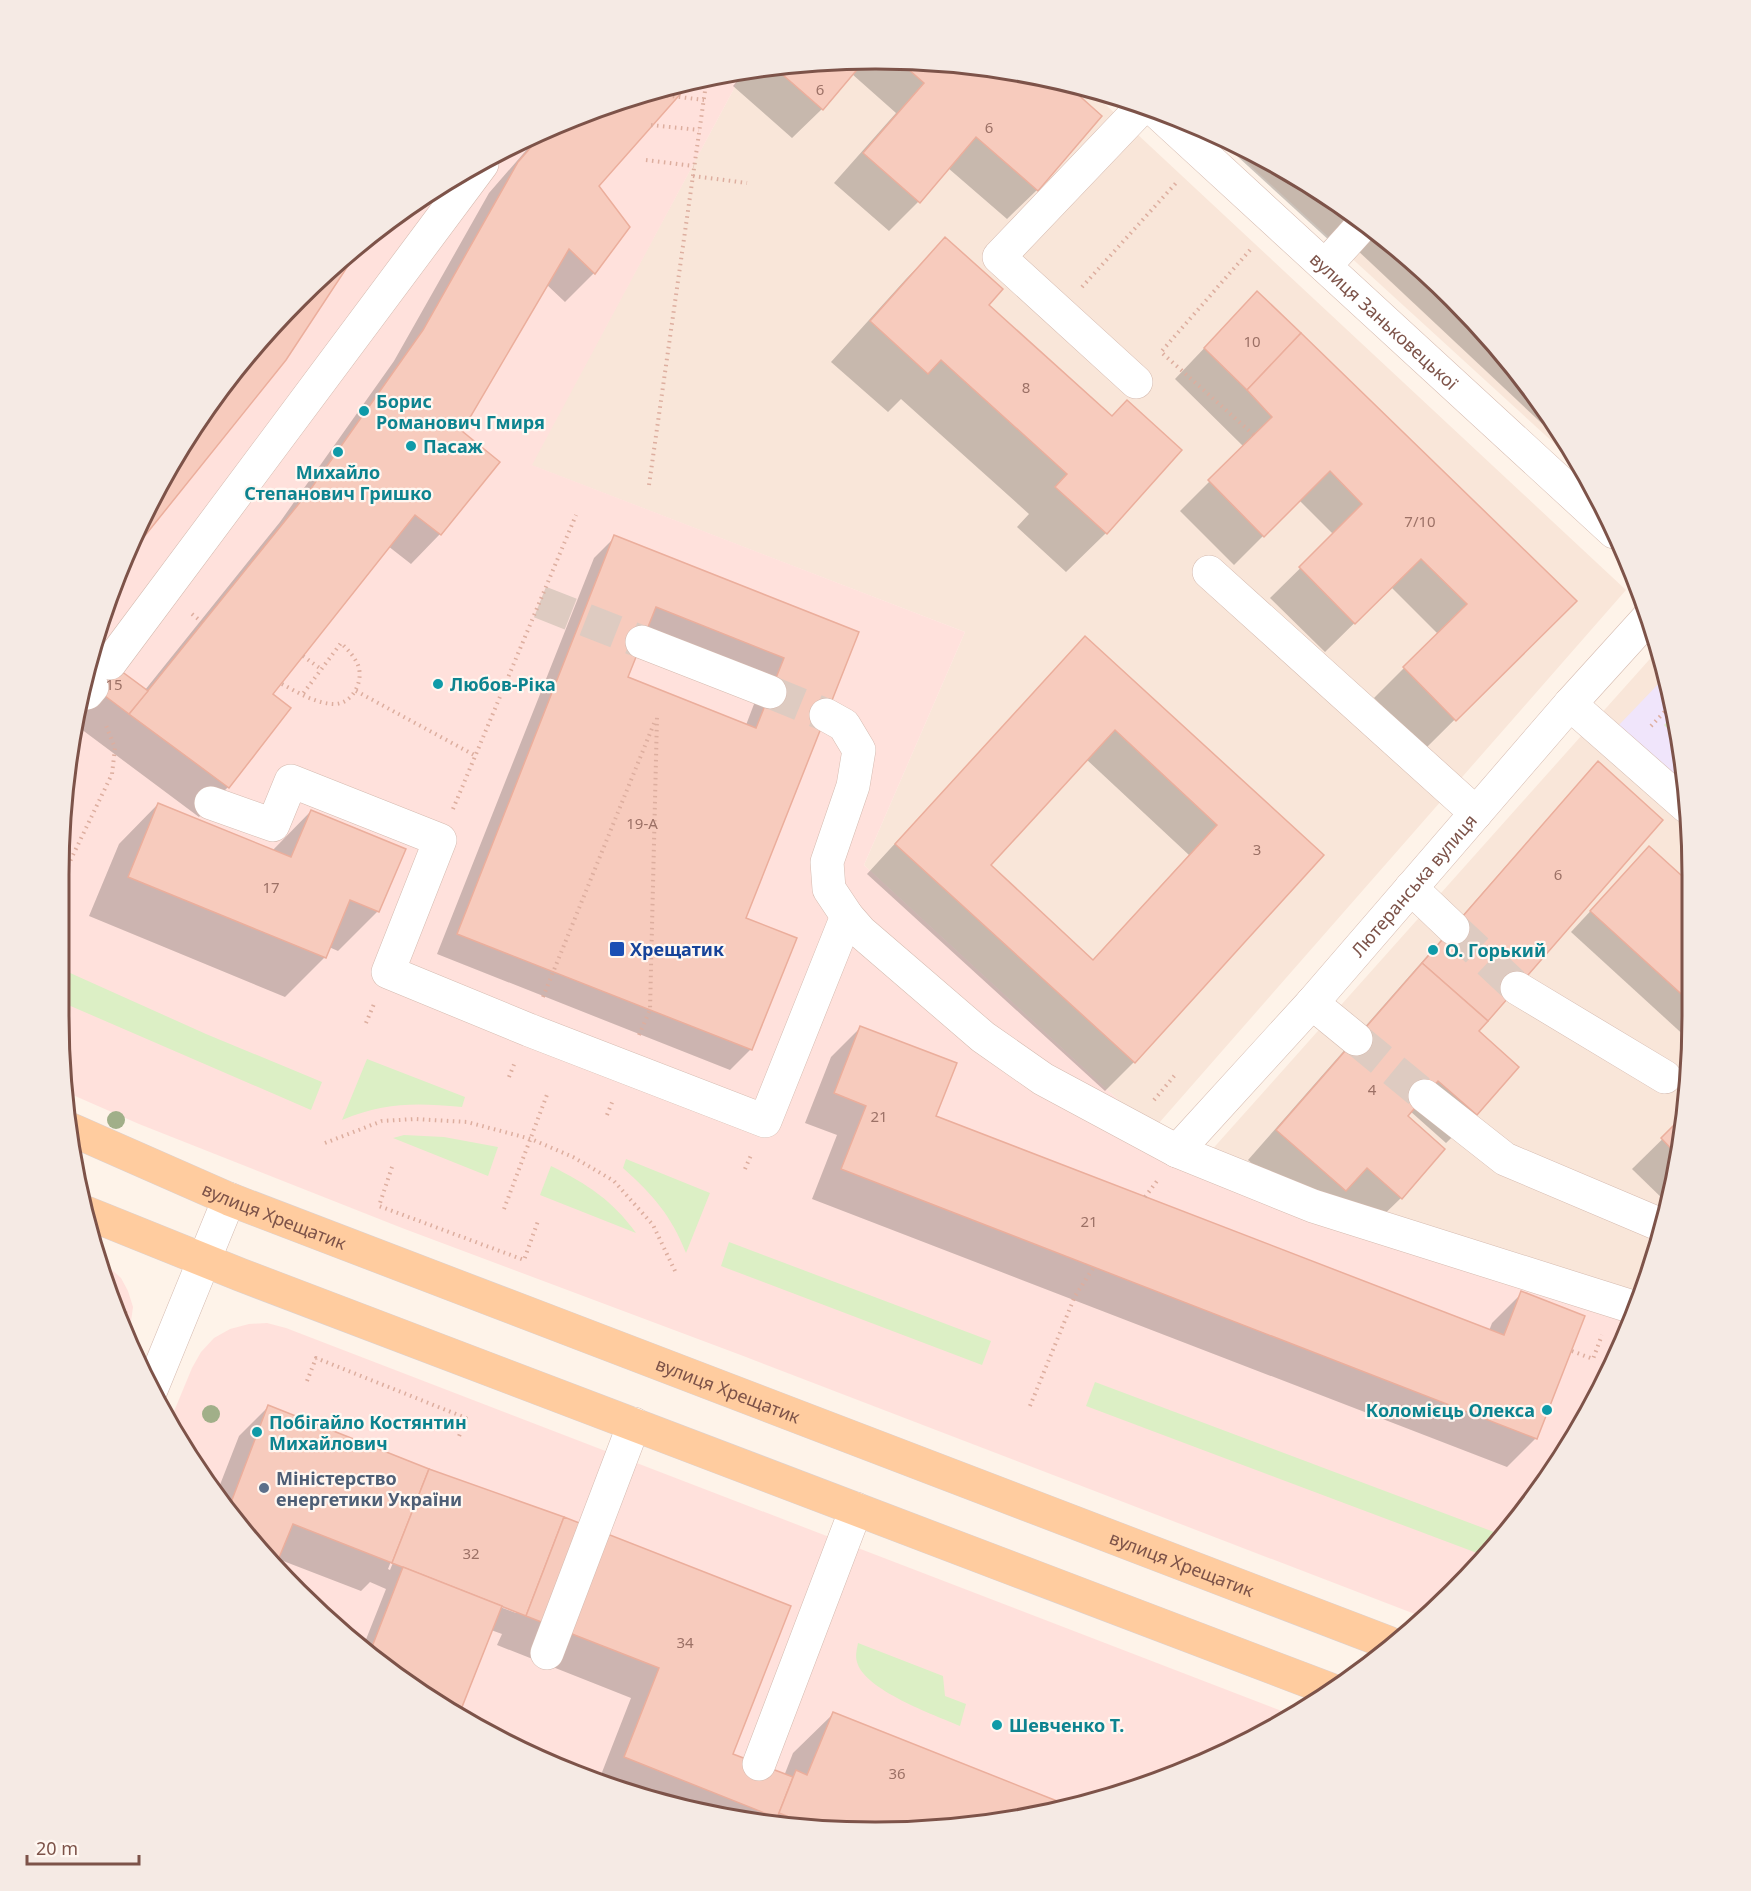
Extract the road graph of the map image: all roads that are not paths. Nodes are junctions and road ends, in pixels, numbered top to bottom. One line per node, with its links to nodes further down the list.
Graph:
1 (1137, 113): 6 (street)
2 (1172, 125): 5 (street, вулиця Заньковецької)
3 (473, 177): 11 (street)
4 (1358, 230): 5 (street)
5 (1325, 267): 7 (street, вулиця Заньковецької)
6 (1136, 382)
7 (1598, 518)
8 (1209, 572): 17 (street)
9 (1642, 625): 13 (street, Лютеранська вулиця)
10 (642, 642): 12 (street)
11 (97, 681)
12 (770, 692)
13 (1570, 704): 15 (street); 17 (street, Лютеранська вулиця)
14 (826, 715): 19 (street)
15 (1678, 799)
16 (211, 803): 19 (street)
17 (1476, 813): 18 (street, Лютеранська вулиця)
18 (1412, 888): 20 (street); 22 (street, Лютеранська вулиця)
19 (847, 916): 27 (street)
20 (1453, 928)
21 (1516, 988): 24 (street)
22 (1312, 1003): 23 (street); 27 (street, Лютеранська вулиця)
23 (1356, 1039)
24 (1665, 1077)
25 (1425, 1096): 30 (street)
26 (78, 1132): 28 (main road, вулиця Хрещатик)
27 (1170, 1162): 32 (street)
28 (229, 1199): 31 (street); 36 (main road, вулиця Хрещатик)
29 (94, 1216): 31 (main road)
30 (1655, 1222)
31 (204, 1261): 33 (street); 34 (main road)
32 (1628, 1305)
33 (156, 1379)
34 (634, 1424): 35 (main road); 37 (street)
35 (856, 1509): 38 (main road); 39 (street)
36 (1384, 1641)
37 (547, 1653)
38 (1323, 1687)
39 (759, 1764)

